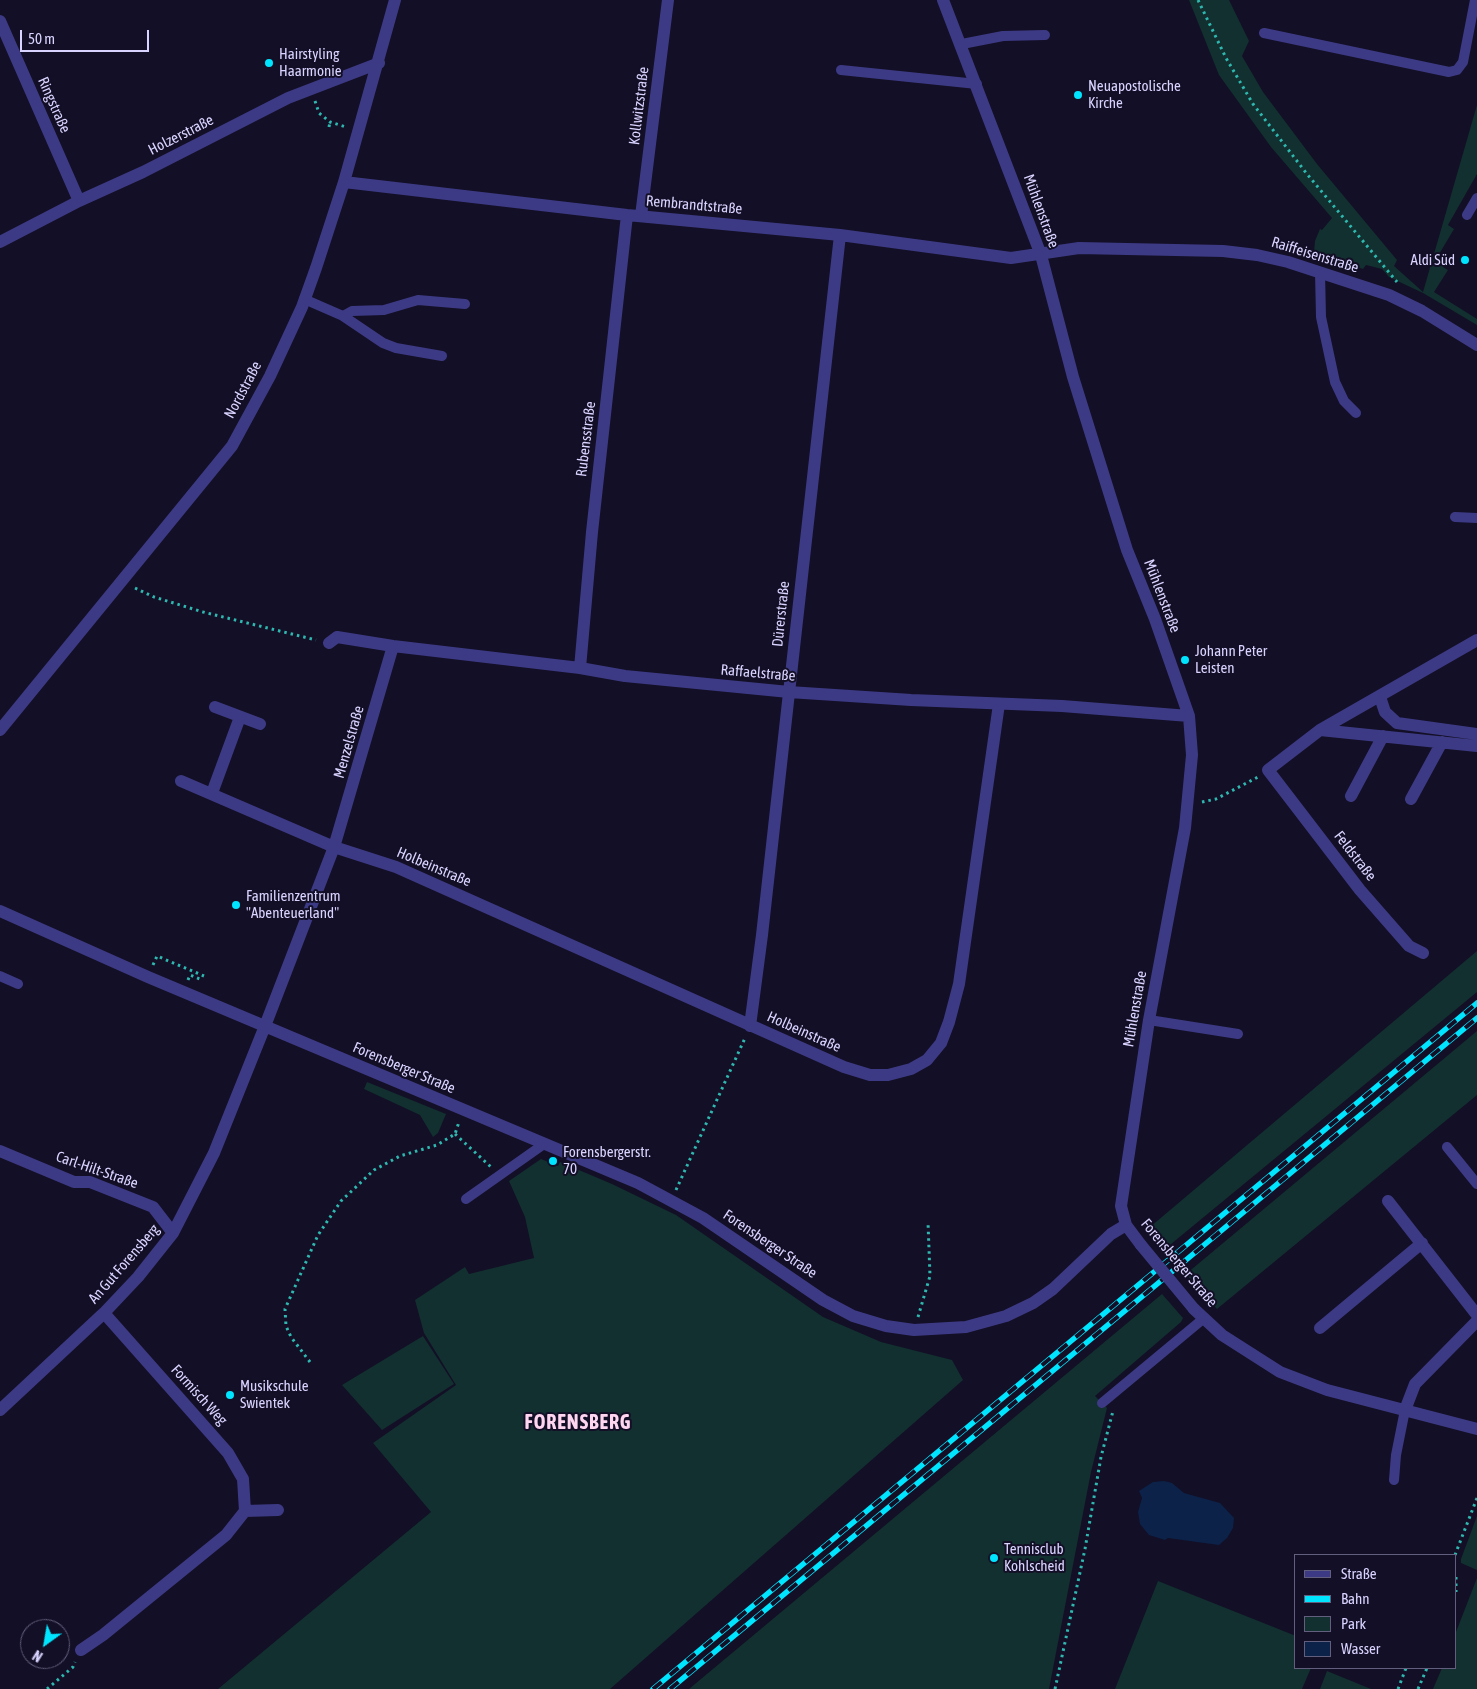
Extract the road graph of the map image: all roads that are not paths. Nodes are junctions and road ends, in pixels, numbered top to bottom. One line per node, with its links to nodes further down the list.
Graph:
1 (395, 0): 9 (street, Nordstraße)
2 (668, 0): 17 (street, Kollwitzstraße)
3 (943, 0): 8 (street, Mühlenstraße)
4 (1475, 0): 6 (lane)
5 (0, 21): 14 (street, Ringstraße)
6 (1264, 33)
7 (1045, 35): 8 (lane)
8 (962, 44): 11 (street, Mühlenstraße)
9 (379, 63): 12 (street, Nordstraße); 14 (street, Holzerstraße)
10 (841, 70): 11 (lane)
11 (977, 84): 20 (street, Mühlenstraße)
12 (344, 182): 15 (street, Rembrandtstraße); 22 (street, Nordstraße)
13 (1477, 198): 16 (lane)
14 (79, 201): 19 (street, Holzerstraße)
15 (627, 215): 17 (street, Rembrandtstraße); 33 (street, Rubensstraße)
16 (1467, 215)
17 (642, 216): 18 (street, Rembrandtstraße)
18 (840, 235): 20 (street, Rembrandtstraße); 34 (street, Dürerstraße)
19 (0, 242)
20 (1041, 255): 21 (street, Raiffeisenstraße); 38 (street, Mühlenstraße)
21 (1320, 272): 25 (street, Raiffeisenstraße); 27 (lane)
22 (304, 299): 24 (lane); 41 (street, Nordstraße)
23 (465, 304): 24 (lane)
24 (343, 316): 26 (lane)
25 (1477, 345)
26 (442, 356)
27 (1356, 413)
28 (1455, 517): 29 (lane)
29 (1477, 518)
30 (1477, 640): 35 (street)
31 (329, 643): 32 (street, Raffaelstraße)
32 (393, 646): 33 (street, Raffaelstraße); 51 (street, Menzelstraße)
33 (580, 668): 34 (street, Raffaelstraße)
34 (789, 692): 36 (street, Raffaelstraße); 58 (street, Dürerstraße)
35 (1380, 697): 42 (street); 43 (street)
36 (999, 704): 38 (street, Raffaelstraße); 58 (street, Holbeinstraße)
37 (215, 707): 39 (street)
38 (1189, 716): 56 (street, Mühlenstraße)
39 (240, 717): 40 (street); 48 (street)
40 (260, 724)
41 (0, 730)
42 (1320, 730): 44 (street); 53 (street, Feldstraße)
43 (1477, 734)
44 (1383, 736): 45 (street); 49 (street)
45 (1442, 742): 46 (street); 50 (street)
46 (1477, 746)
47 (181, 781): 48 (street)
48 (212, 793): 51 (street)
49 (1351, 796)
50 (1411, 799)
51 (334, 847): 57 (street, Menzelstraße); 58 (street, Holbeinstraße)
52 (0, 911): 57 (street, Forensberger Straße)
53 (1423, 953)
54 (0, 976): 55 (lane)
55 (18, 984)
56 (1149, 1020): 59 (lane); 66 (street, Mühlenstraße)
57 (265, 1026): 60 (street, Forensberger Straße); 67 (street, An Gut Forensberg)
58 (750, 1026)
59 (1238, 1034)
60 (544, 1144): 64 (lane); 66 (street, Forensberger Straße)
61 (1447, 1147): 63 (lane)
62 (0, 1151): 67 (street, Carl-Hilt-Straße)
63 (1477, 1184)
64 (466, 1199)
65 (1388, 1201): 68 (street)
66 (1126, 1225): 71 (street, Forensberger Straße, bridge)
67 (173, 1233): 69 (street, An Gut Forensberg)
68 (1422, 1243): 70 (street); 73 (street)
69 (104, 1313): 75 (street, An Gut Forensberg); 80 (street, Formisch Weg)
70 (1477, 1315)
71 (1203, 1319): 74 (lane); 76 (street, Forensberger Straße)
72 (1477, 1321): 76 (street)
73 (1320, 1328)
74 (1102, 1403)
75 (0, 1410)
76 (1405, 1410): 77 (street, Forensberger Straße); 78 (lane)
77 (1477, 1429)
78 (1394, 1480)
79 (278, 1510): 80 (street)
80 (244, 1511): 81 (street)
81 (81, 1650)

